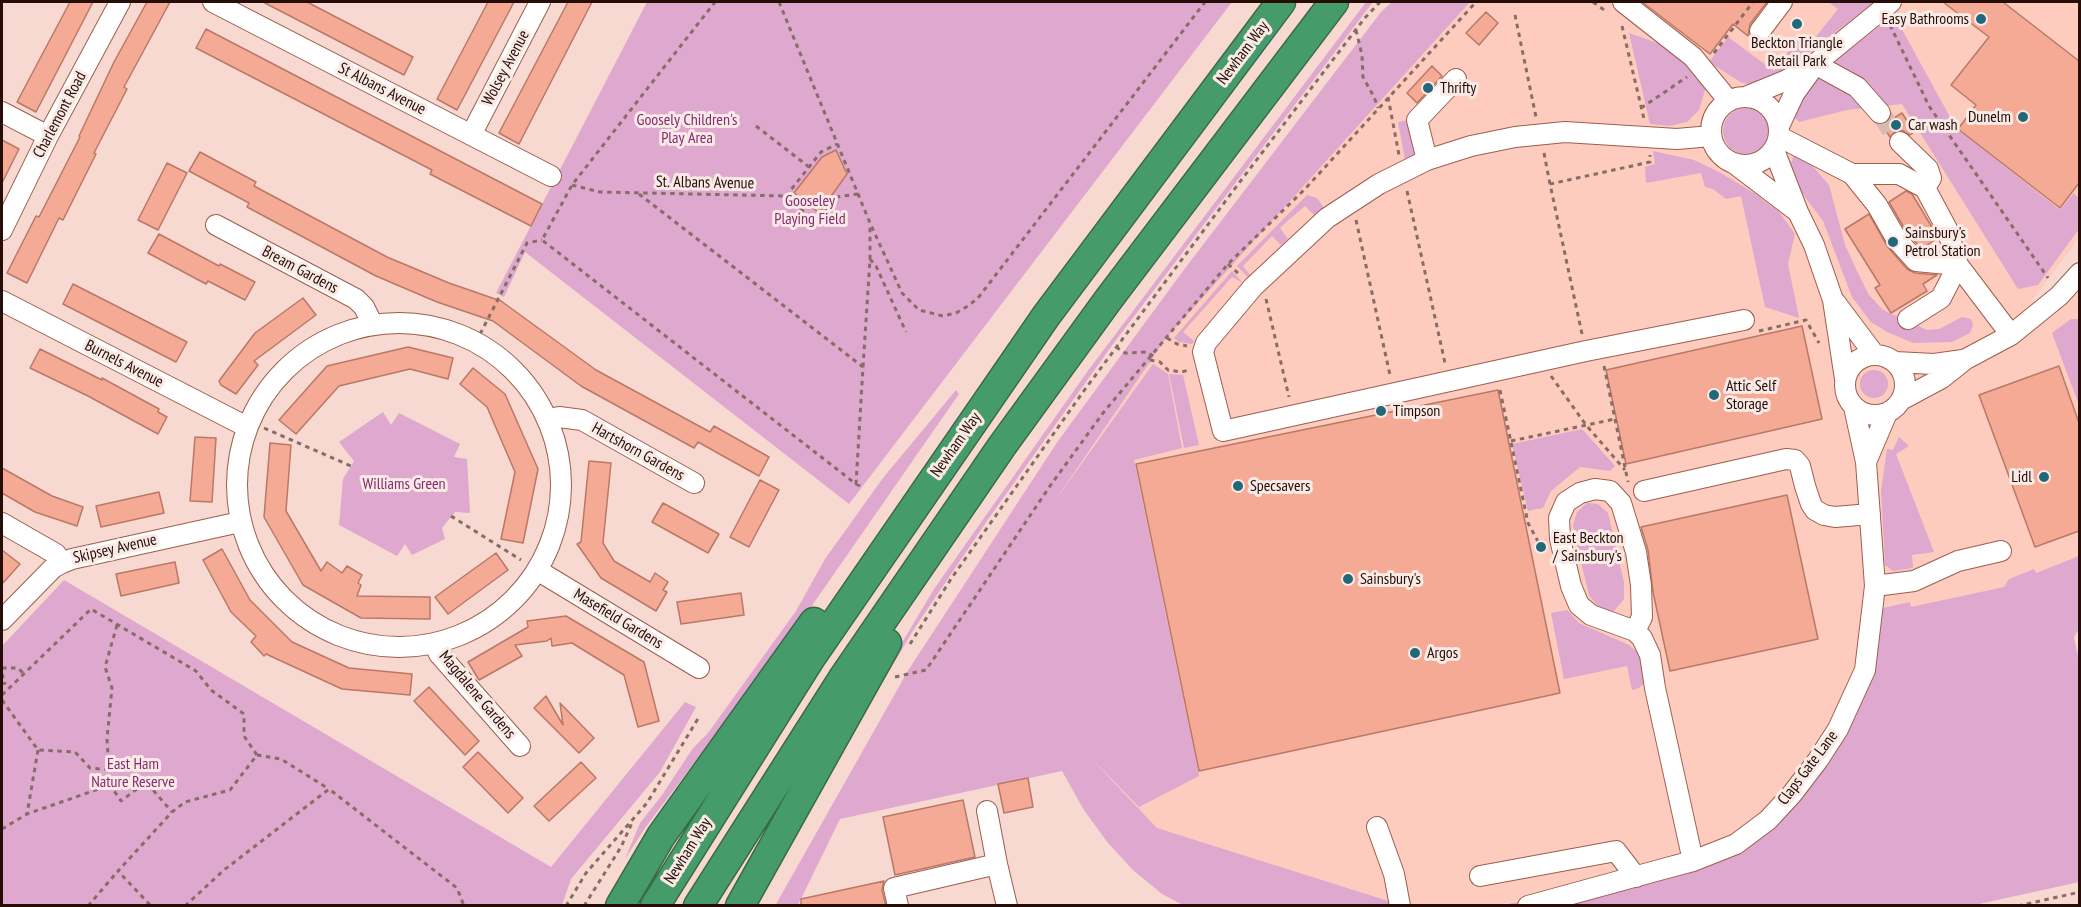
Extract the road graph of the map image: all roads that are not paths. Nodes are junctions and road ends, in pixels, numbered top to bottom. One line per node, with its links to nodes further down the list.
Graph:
1 (120, 2): 18 (street, Charlemont Road)
2 (213, 2): 17 (street, St Albans Avenue)
3 (540, 2): 17 (street, Wolsey Avenue)
4 (1281, 2): 49 (highway, Newham Way)
5 (1343, 2): 9 (street)
6 (1782, 2): 10 (street)
7 (1618, 9): 14 (street)
8 (1889, 10): 11 (street)
9 (1327, 12): 51 (highway)
10 (1760, 31)
11 (1815, 64): 13 (street); 16 (street); 20 (street)
12 (1456, 79): 22 (street)
13 (1748, 96): 14 (street); 20 (street)
14 (1728, 100): 19 (street)
15 (2, 112): 18 (street)
16 (1880, 113)
17 (471, 135): 25 (street, St Albans Avenue)
18 (48, 136): 29 (street, Charlemont Road)
19 (1711, 136): 22 (street); 23 (street)
20 (1778, 137): 23 (street); 24 (street); 27 (street)
21 (1900, 142): 26 (street)
22 (1427, 160): 34 (street)
23 (1735, 164): 27 (street)
24 (1852, 174): 26 (street); 30 (street)
25 (551, 176)
26 (1925, 188): 30 (street)
27 (1798, 212): 32 (street)
28 (216, 225): 36 (street, Bream Gardens)
29 (2, 230)
30 (1958, 265): 35 (street); 37 (street)
31 (2079, 273): 37 (street)
32 (1833, 300): 38 (street); 41 (street, Claps Gate Lane)
33 (2, 301): 45 (street, Burnels Avenue)
34 (1744, 320)
35 (1908, 320)
36 (373, 325): 44 (street); 45 (street)
37 (2011, 335): 39 (street)
38 (1874, 354): 40 (street); 41 (street)
39 (1966, 359): 40 (street); 42 (street)
40 (1895, 362): 42 (street, Claps Gate Lane)
41 (1845, 380): 43 (street, Claps Gate Lane)
42 (1894, 406): 43 (street); 46 (street, Claps Gate Lane)
43 (1854, 407): 46 (street, Claps Gate Lane)
44 (547, 419): 47 (street, Hartshorn Gardens); 56 (street)
45 (247, 427): 52 (street)
46 (1866, 462): 50 (street, Claps Gate Lane)
47 (694, 483)
48 (1636, 487): 50 (street)
49 (919, 500): 69 (highway, Newham Way); 71 (highway)
50 (1870, 514): 57 (street, Claps Gate Lane)
51 (950, 521): 70 (highway); 72 (highway)
52 (240, 522): 55 (street, Skipsey Avenue); 60 (street)
53 (2, 523): 55 (street, Skipsey Avenue)
54 (2001, 551): 57 (street)
55 (62, 563): 58 (street)
56 (531, 567): 60 (street); 61 (street, Masefield Gardens)
57 (1875, 586): 65 (street, Claps Gate Lane)
58 (2, 620)
59 (1635, 632): 59 (street); 65 (street)
60 (435, 644): 62 (street, Magdalene Gardens)
61 (699, 668)
62 (520, 746)
63 (987, 811): 66 (street)
64 (1377, 827): 75 (street)
65 (1693, 861): 68 (street, Claps Gate Lane)
66 (997, 864): 73 (street); 74 (street)
67 (1480, 876): 68 (street)
68 (1636, 877): 76 (street, Claps Gate Lane)
69 (661, 896)
70 (698, 905)
71 (620, 906)
72 (740, 906)
73 (898, 906)
74 (1007, 906)
75 (1400, 906)
76 (1528, 906)

